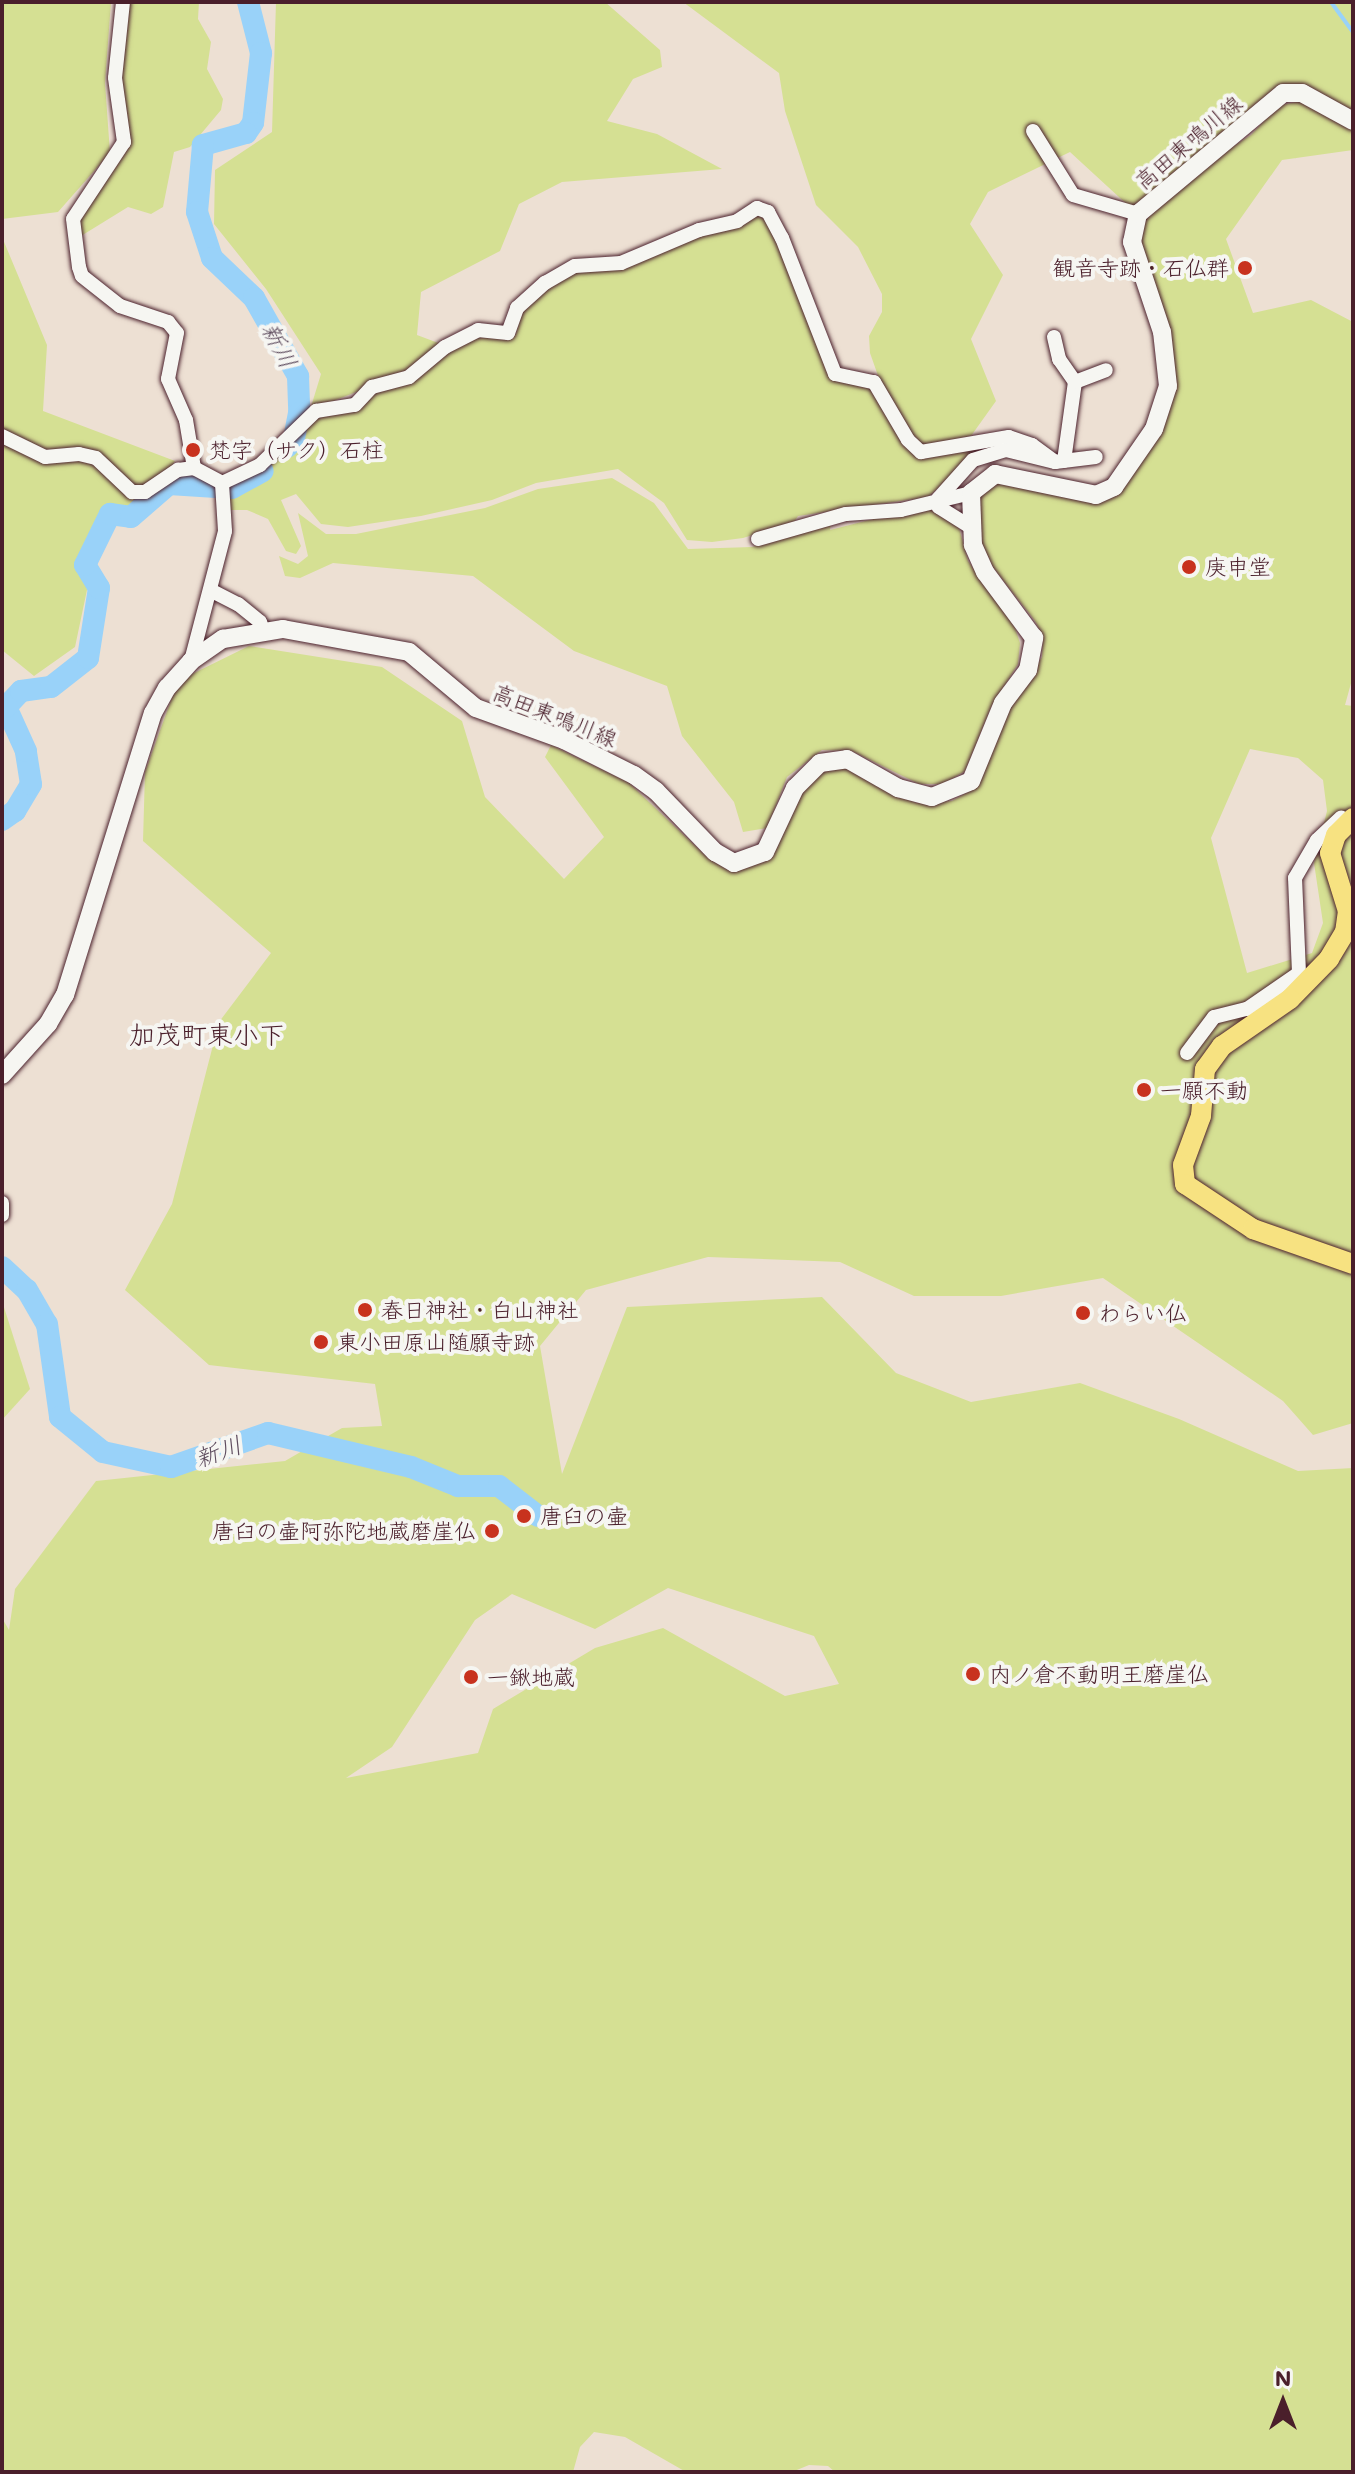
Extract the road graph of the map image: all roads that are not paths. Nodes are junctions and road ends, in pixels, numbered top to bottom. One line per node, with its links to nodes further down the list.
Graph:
1 (123, 2): 11 (street)
2 (1353, 121): 4 (main road, 高田東鳴川線)
3 (1033, 131): 4 (street)
4 (1138, 214): 13 (main road, 高田東鳴川線)
5 (1054, 337): 7 (street)
6 (1106, 370): 7 (street)
7 (1075, 382): 10 (street)
8 (2, 436): 11 (street)
9 (1096, 457): 10 (street)
10 (1059, 462): 12 (street); 14 (street)
11 (194, 468): 12 (street)
12 (222, 483): 17 (street)
13 (971, 493): 14 (street); 15 (main road, 高田東鳴川線)
14 (938, 499): 15 (street); 16 (street)
15 (969, 526): 18 (main road, 高田東鳴川線)
16 (758, 539)
17 (212, 591): 18 (street); 19 (street)
18 (263, 630): 19 (main road, 高田東鳴川線)
19 (191, 661): 22 (main road, 高田東鳴川線)
20 (1352, 818): 21 (street); 25 (main road)
21 (1187, 1053)
22 (2, 1075)
23 (2, 1203): 24 (street)
24 (2, 1215)
25 (1353, 1264)

